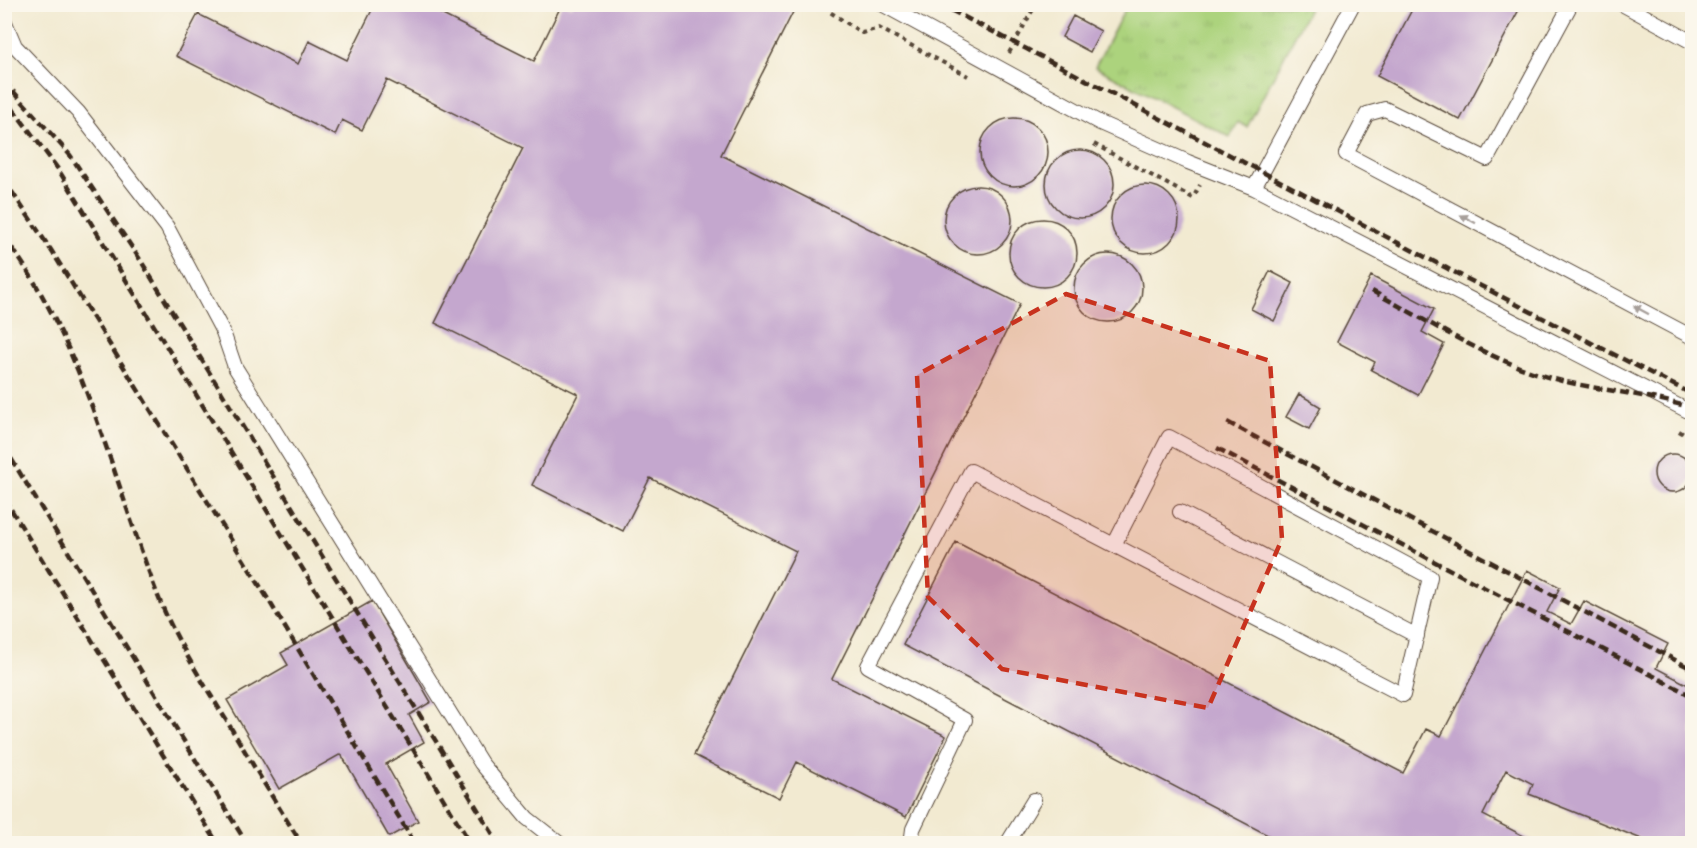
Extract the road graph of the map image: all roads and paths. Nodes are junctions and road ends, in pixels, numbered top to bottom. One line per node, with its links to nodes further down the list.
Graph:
1 (830, 4): 12 (path)
2 (882, 4): 11 (lane)
3 (1036, 4): 11 (path)
4 (1102, 4): 5 (path)
5 (1108, 4)
6 (1353, 4): 15 (lane)
7 (1571, 4): 16 (lane, one-way to 7)
8 (1622, 4): 10 (lane)
9 (4, 20): 24 (lane)
10 (1692, 42)
11 (1001, 69): 15 (lane)
12 (970, 77)
13 (1092, 143): 14 (path)
14 (1202, 183)
15 (1254, 188): 17 (lane)
16 (1692, 338)
17 (1692, 413)
18 (1672, 427): 19 (path)
19 (1692, 439)
20 (1180, 512): 22 (lane)
21 (1114, 545): 22 (lane); 22 (lane); 25 (lane)
22 (1417, 636)
23 (1034, 800): 26 (lane)
24 (560, 843)
25 (911, 843)
26 (1007, 843)

